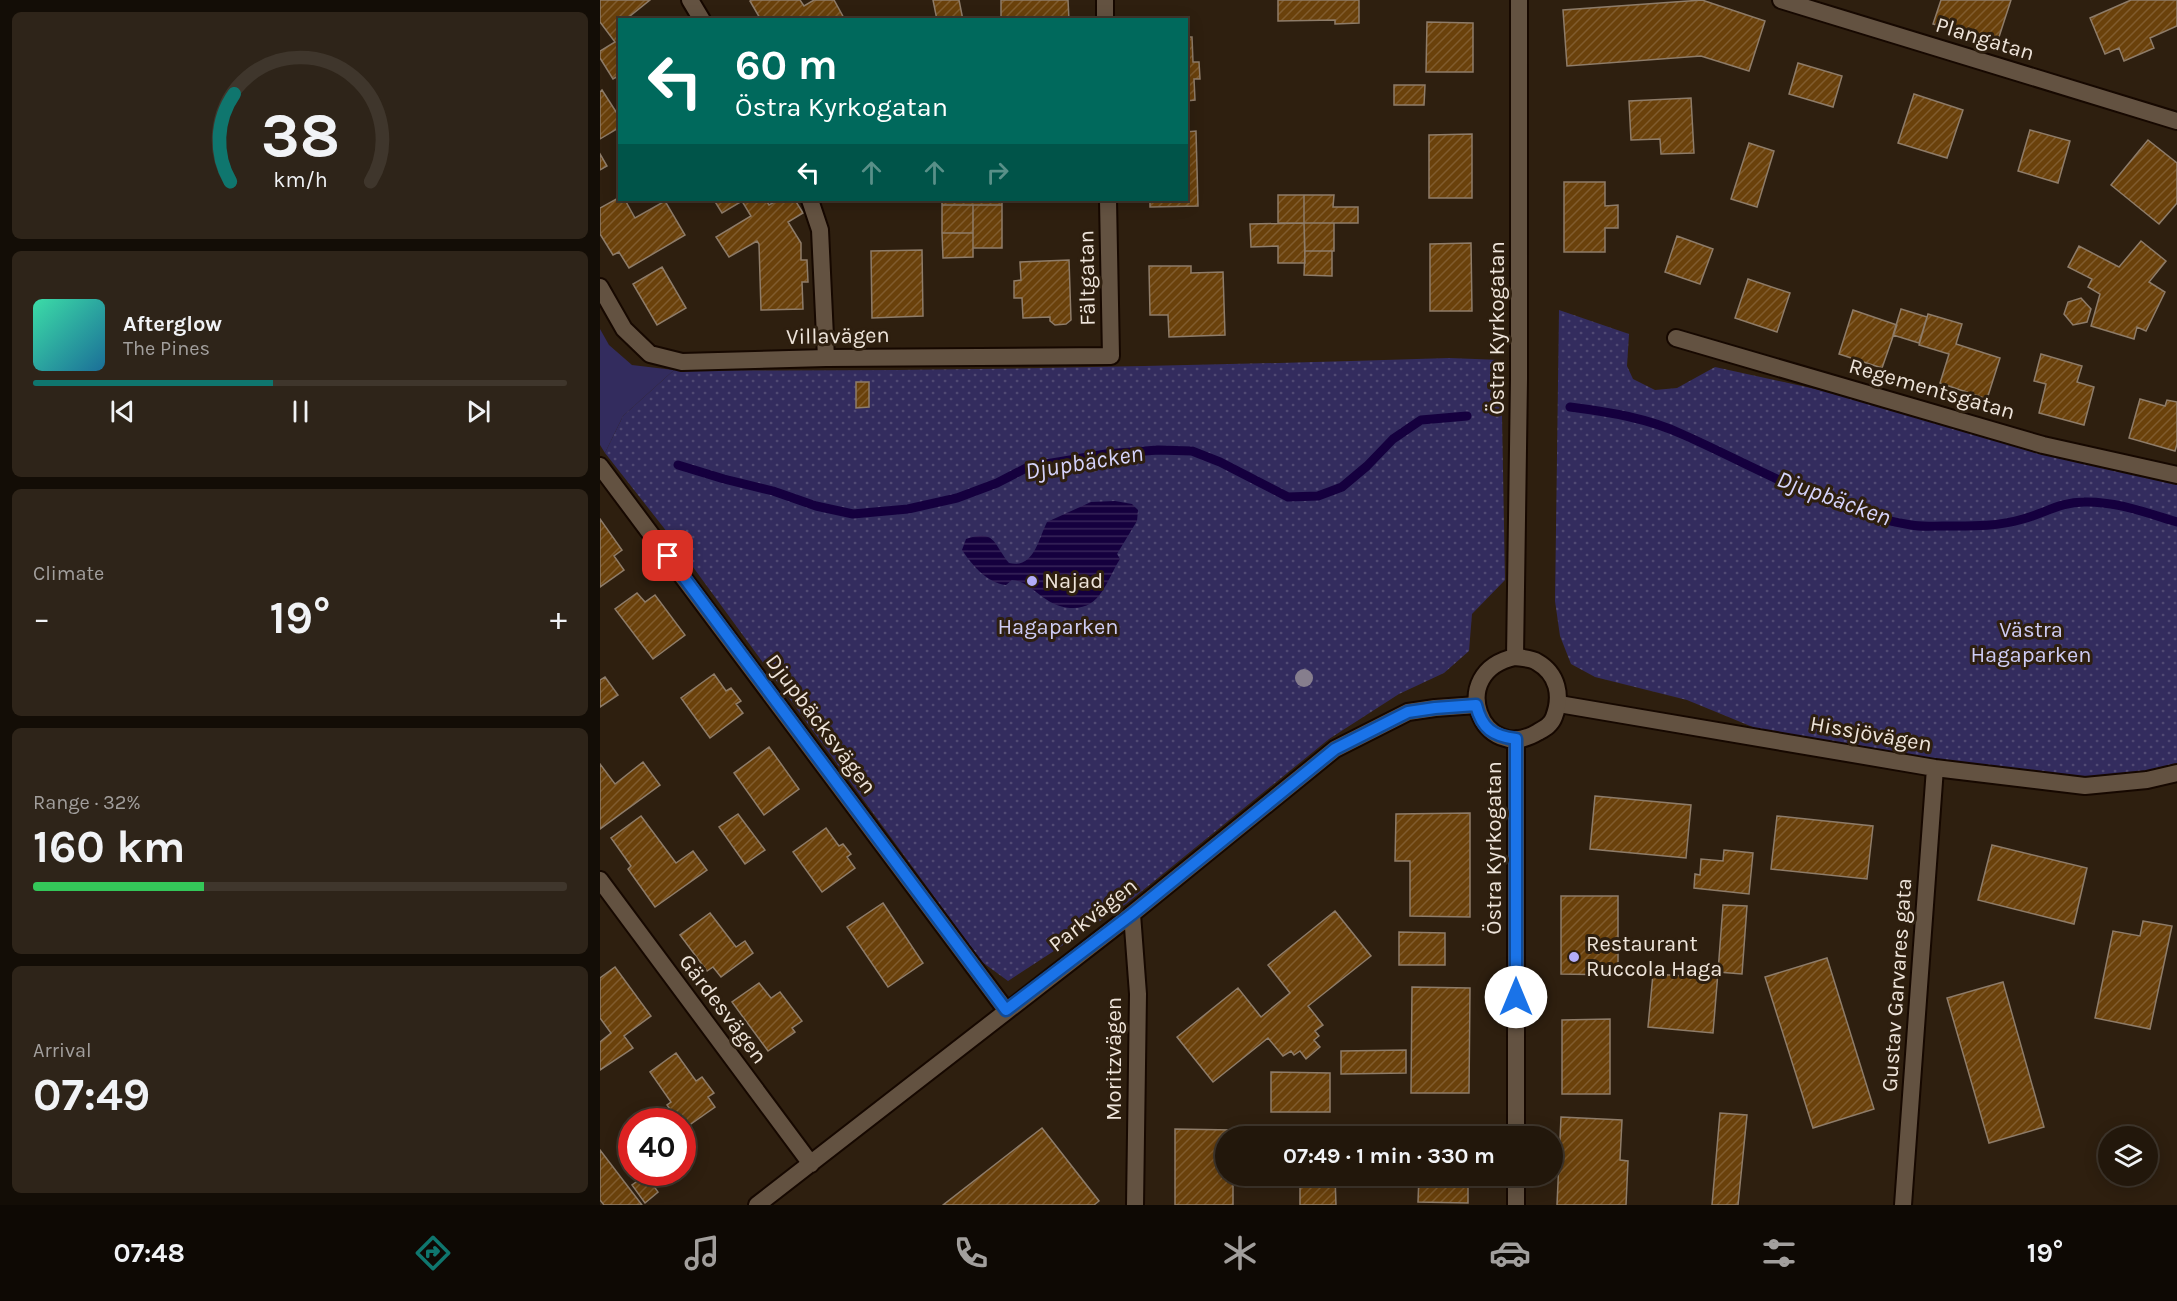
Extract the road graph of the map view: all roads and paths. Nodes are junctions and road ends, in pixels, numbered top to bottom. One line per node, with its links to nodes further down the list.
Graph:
1 (690, 0): 5 (street)
2 (1105, 0): 6 (street)
3 (1519, 0): 16 (street, Östra Kyrkogatan)
4 (1781, 0): 7 (street, Plangatan)
5 (701, 18)
6 (1105, 18)
7 (2177, 121)
8 (810, 201): 13 (street)
9 (1108, 201): 12 (street, Fältgatan)
10 (600, 288): 13 (street, Villavägen)
11 (1676, 338): 15 (street, Regementsgatan)
12 (1111, 356): 13 (street, Villavägen)
13 (826, 358)
14 (600, 466): 24 (street, Djupbäcksvägen)
15 (2177, 475)
16 (1515, 657): 17 (street); 18 (street)
17 (1559, 704): 19 (street, Östra Kyrkogatan); 20 (street, Hissjövägen)
18 (1476, 705): 19 (street, Östra Kyrkogatan); 23 (street, Parkvägen)
19 (1516, 739): 25 (street, Östra Kyrkogatan)
20 (1935, 768): 21 (street, Hissjövägen); 31 (street, Gustav Garvares gata)
21 (2177, 773)
22 (600, 880): 26 (street, Gärdesvägen)
23 (1132, 914): 24 (street, Parkvägen); 29 (street, Moritzvägen)
24 (1006, 1010): 26 (street, Parkvägen)
25 (1516, 1126)
26 (810, 1164): 28 (street, Parkvägen)
27 (1516, 1186): 30 (street)
28 (757, 1205)
29 (1135, 1205)
30 (1516, 1205)
31 (1903, 1205)

